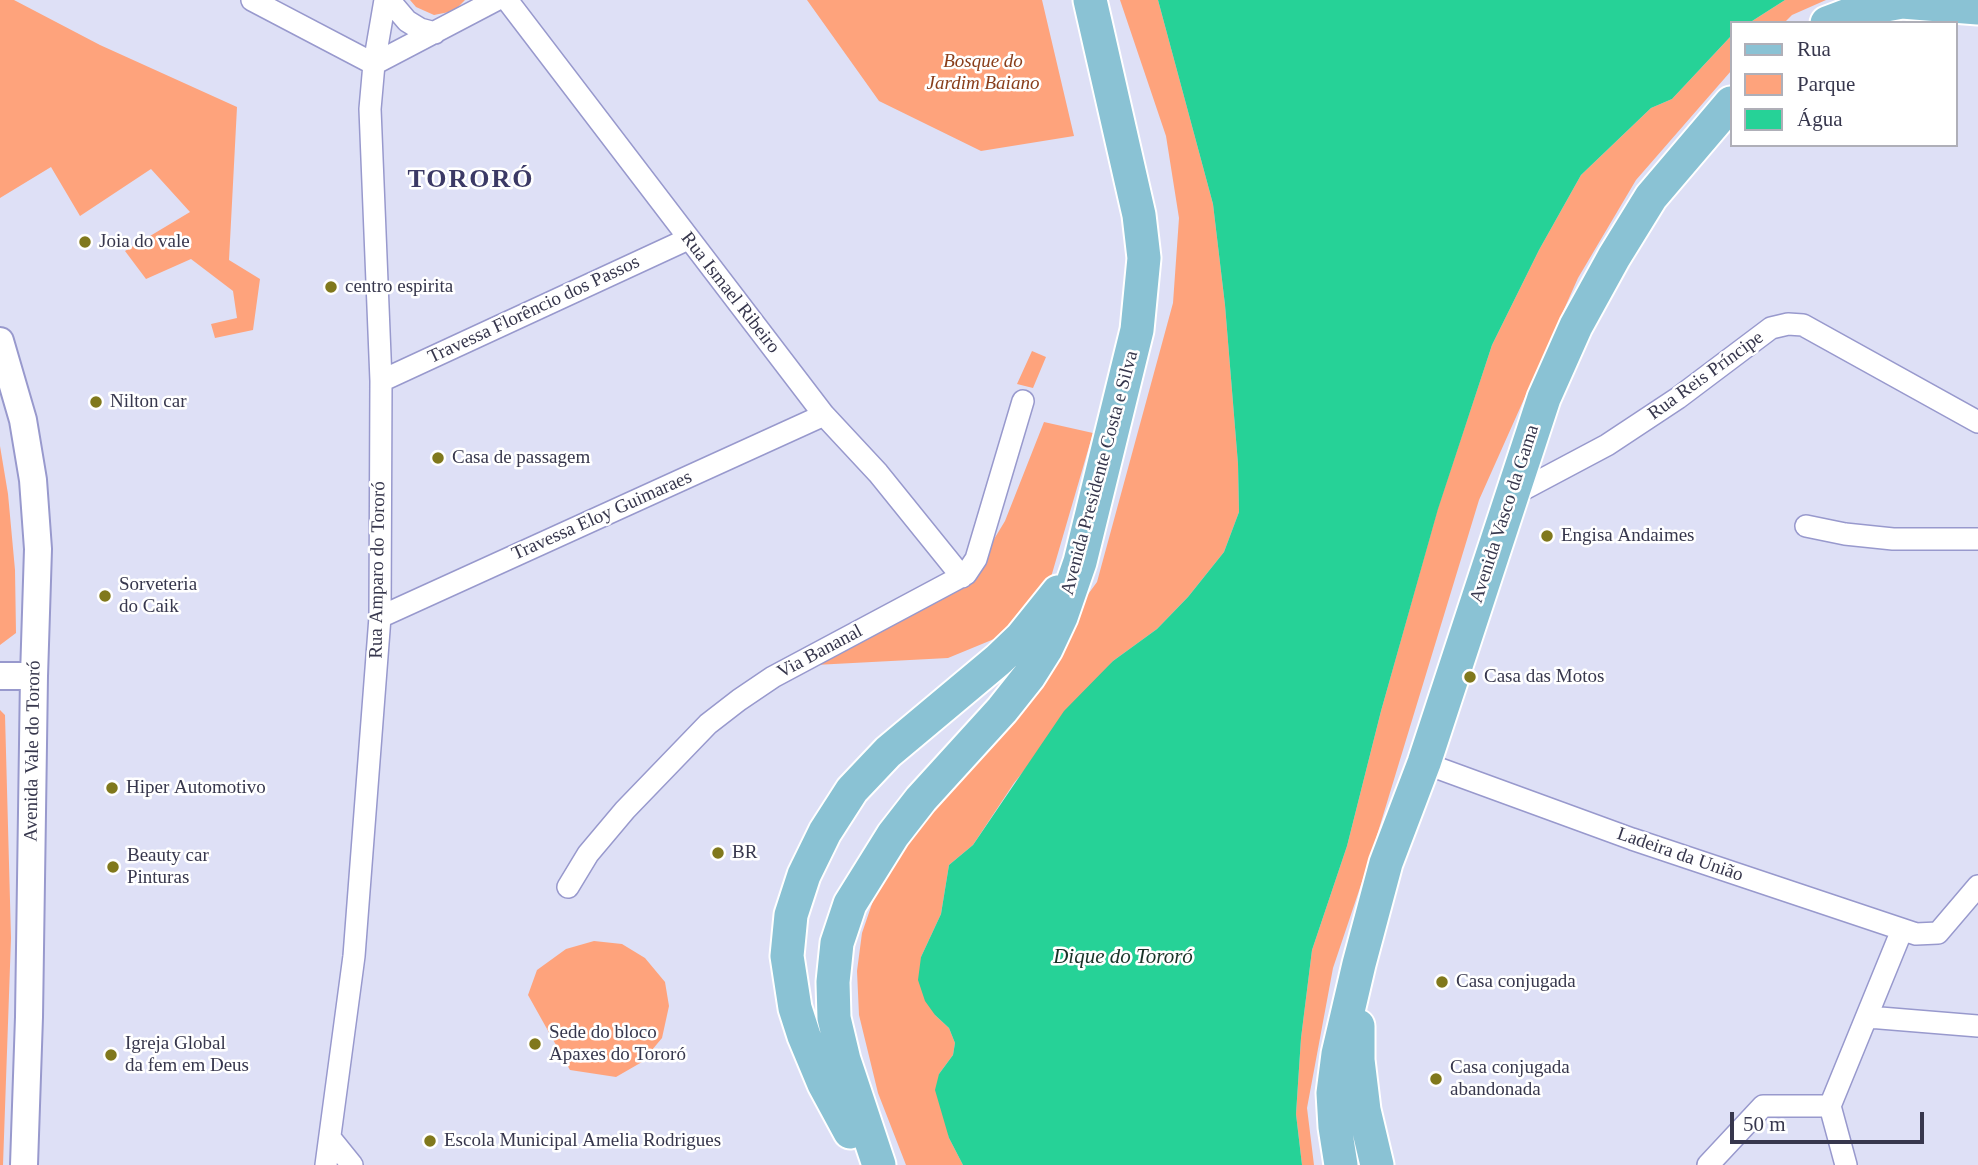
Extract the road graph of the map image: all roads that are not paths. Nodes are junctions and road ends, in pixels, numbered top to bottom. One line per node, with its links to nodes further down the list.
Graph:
1 (252, 0): 9 (street)
2 (387, 0): 8 (street); 9 (street, Rua Amparo do Tororó)
3 (496, 0): 8 (street)
4 (507, 0): 11 (street, Rua Ismael Ribeiro)
5 (1090, 0): 20 (main road, Avenida Presidente Costa e Silva)
6 (1978, 8): 7 (main road)
7 (1832, 21)
8 (435, 33): 9 (street)
9 (374, 64): 13 (street, Rua Amparo do Tororó)
10 (1730, 104): 17 (main road, Avenida Vasco da Gama)
11 (688, 239): 13 (street, Travessa Florêncio dos Passos); 15 (street, Rua Ismael Ribeiro)
12 (0, 341): 24 (street, Avenida Vale do Tororó)
13 (381, 381): 22 (street, Rua Amparo do Tororó)
14 (1023, 401): 21 (street)
15 (824, 415): 21 (street, Rua Ismael Ribeiro); 22 (street, Travessa Eloy Guimaraes)
16 (1978, 422): 17 (street, Rua Reis Príncipe)
17 (1511, 496): 25 (main road, Avenida Vasco da Gama)
18 (1806, 526): 19 (street)
19 (1978, 539)
20 (1080, 562): 38 (main road, Avenida Presidente Costa e Silva); 38 (main road)
21 (962, 577): 27 (street, Via Bananal)
22 (380, 617): 33 (street, Rua Amparo do Tororó)
23 (0, 676): 24 (street)
24 (34, 676): 34 (street, Avenida Vale do Tororó)
25 (1424, 764): 28 (street, Ladeira da União); 29 (main road, Avenida Vasco da Gama)
26 (1978, 886): 28 (street, Ladeira da União)
27 (568, 887)
28 (1902, 930): 30 (street)
29 (1359, 964): 39 (main road, Avenida Vasco da Gama); 40 (main road, Avenida Vasco da Gama)
30 (1868, 1017): 31 (street); 32 (street)
31 (1978, 1027)
32 (1830, 1106): 41 (street); 42 (street)
33 (331, 1139): 35 (street, Rua Amparo do Tororó); 36 (street); 37 (street)
34 (23, 1165)
35 (327, 1165)
36 (342, 1165)
37 (352, 1165)
38 (876, 1165)
39 (1341, 1165)
40 (1377, 1165)
41 (1708, 1165)
42 (1846, 1165)

